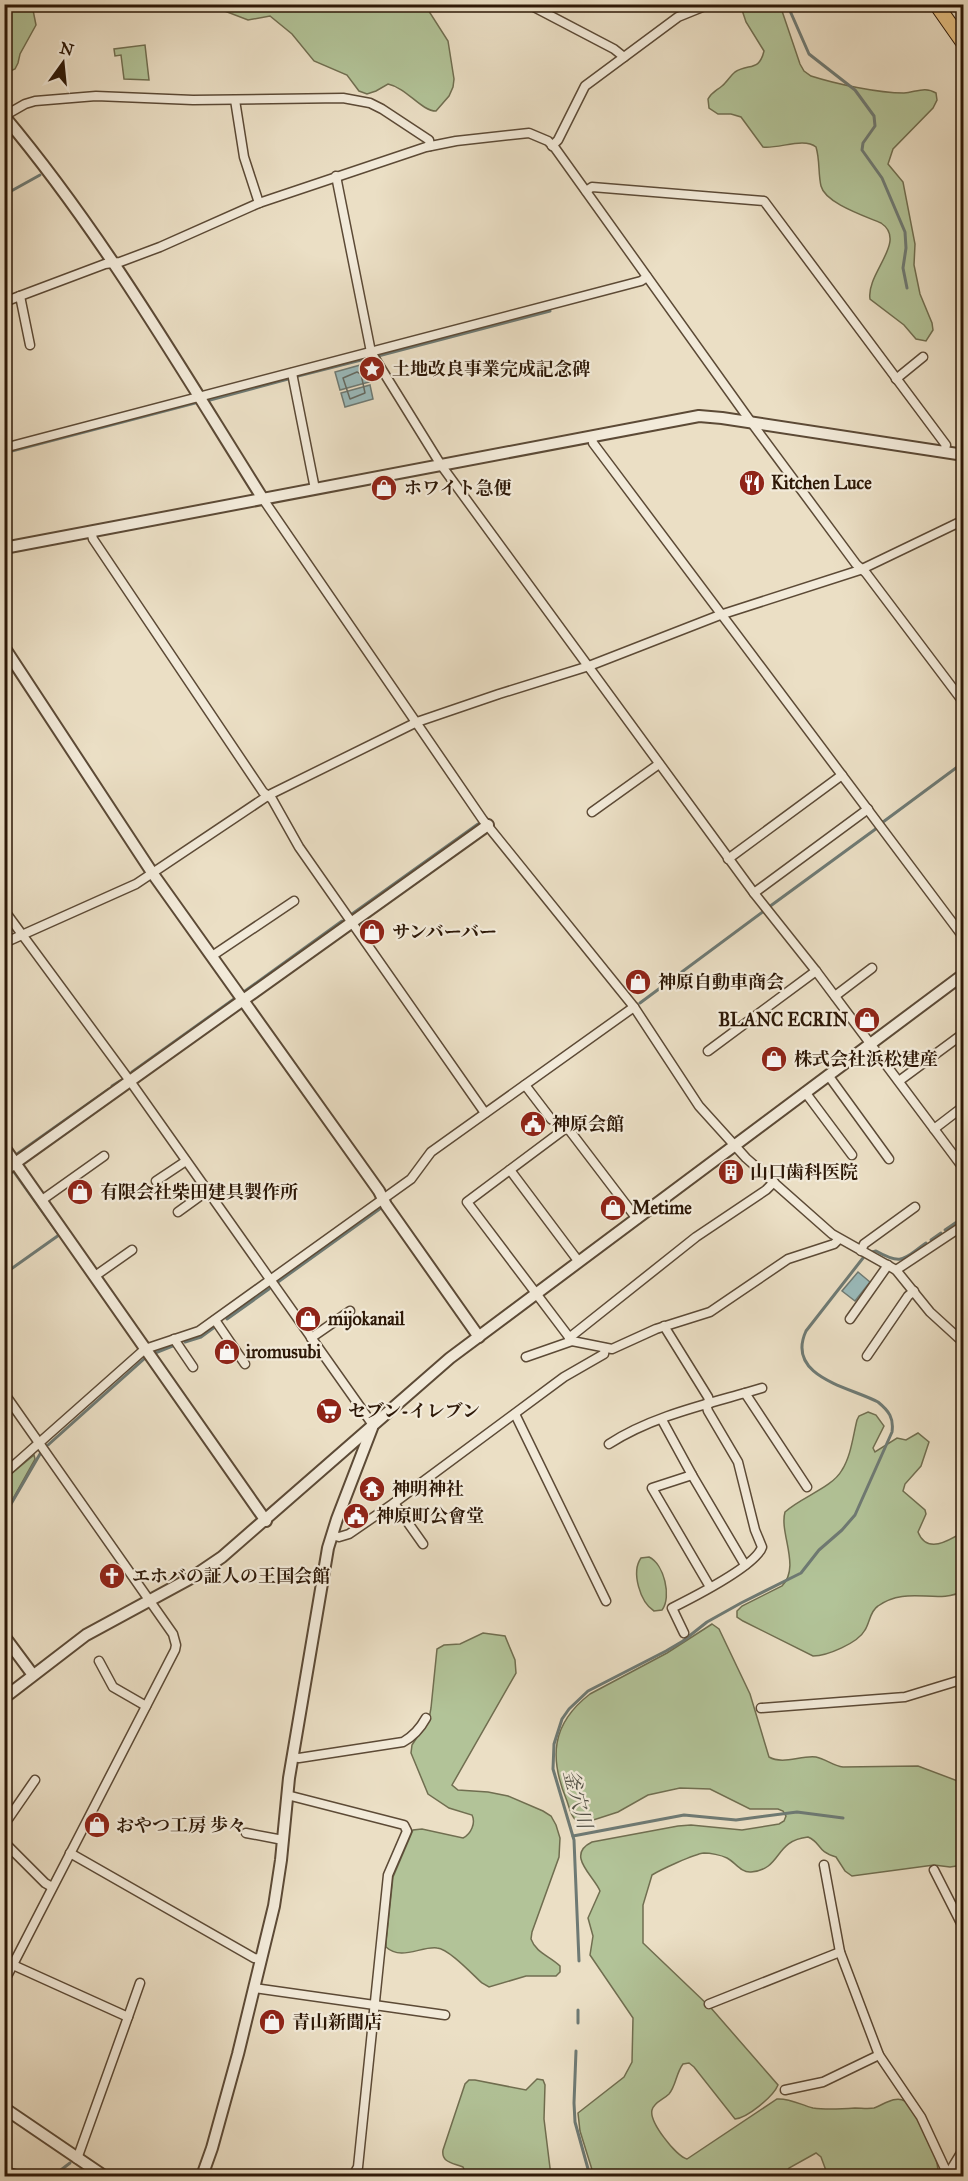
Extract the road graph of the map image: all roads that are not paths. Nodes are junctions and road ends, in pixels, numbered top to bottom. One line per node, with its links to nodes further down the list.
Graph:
1 (528, 4): 5 (street)
2 (710, 4): 5 (street)
3 (936, 4): 4 (main road)
4 (963, 44)
5 (624, 57): 9 (street)
6 (235, 100): 7 (street); 8 (street); 12 (street)
7 (4, 116): 13 (street)
8 (430, 146): 9 (street); 10 (street)
9 (552, 146): 11 (street)
10 (336, 176): 12 (street); 18 (street)
11 (586, 191): 14 (street); 21 (street)
12 (259, 203): 13 (street)
13 (113, 263): 15 (street); 22 (street)
14 (647, 277): 18 (street); 23 (street)
15 (20, 297): 16 (street); 17 (street)
16 (4, 302)
17 (30, 345)
18 (371, 352): 20 (street); 28 (street)
19 (923, 357): 21 (street)
20 (292, 373): 22 (street); 29 (street)
21 (896, 379): 26 (street)
22 (199, 397): 25 (street); 30 (street)
23 (751, 422): 24 (street); 26 (street); 34 (street)
24 (592, 436): 28 (street); 35 (street)
25 (4, 448)
26 (945, 452): 27 (street)
27 (963, 455)
28 (441, 465): 29 (street); 37 (street)
29 (315, 489): 30 (street)
30 (263, 499): 32 (street); 39 (street)
31 (963, 520): 34 (street)
32 (91, 531): 33 (street); 42 (street)
33 (4, 548)
34 (861, 569): 35 (street); 38 (street)
35 (720, 615): 37 (street); 41 (street)
36 (4, 647): 47 (street)
37 (589, 666): 39 (street); 40 (street)
38 (963, 704)
39 (417, 722): 42 (street); 45 (street)
40 (659, 764): 44 (street); 46 (street)
41 (842, 775): 43 (street); 46 (street)
42 (267, 796): 47 (street); 51 (street)
43 (868, 809): 48 (street); 53 (street)
44 (592, 812)
45 (488, 825): 51 (street); 61 (street)
46 (729, 859): 48 (street)
47 (153, 874): 52 (street); 55 (street)
48 (754, 893): 57 (street)
49 (294, 901): 55 (street)
50 (4, 910): 52 (street)
51 (351, 922): 60 (street); 71 (street)
52 (22, 937): 54 (street); 66 (street)
53 (963, 938)
54 (4, 943)
55 (212, 956): 60 (street)
56 (872, 968): 59 (street)
57 (816, 970): 59 (street); 64 (street)
58 (963, 974): 63 (street)
59 (835, 996): 63 (street)
60 (243, 1000): 66 (street); 87 (street)
61 (634, 1007): 68 (street); 74 (street)
62 (963, 1033): 67 (street)
63 (871, 1043): 65 (street); 67 (street)
64 (708, 1051)
65 (828, 1076): 69 (street); 78 (street)
66 (130, 1081): 79 (street); 80 (street)
67 (899, 1081): 73 (street)
68 (525, 1084): 71 (street); 72 (street)
69 (805, 1092): 74 (street); 76 (street)
70 (963, 1106): 73 (street)
71 (485, 1113): 87 (street)
72 (566, 1128): 82 (street); 91 (street)
73 (934, 1129): 81 (street)
74 (734, 1146): 85 (street); 91 (street)
75 (4, 1147): 80 (street)
76 (852, 1155)
77 (104, 1156): 88 (street)
78 (889, 1159)
79 (186, 1161): 84 (street); 86 (street)
80 (16, 1163): 83 (street); 88 (street)
81 (963, 1169)
82 (510, 1170): 96 (street); 101 (street)
83 (4, 1171)
84 (156, 1181)
85 (774, 1182): 93 (street); 109 (street)
86 (207, 1191): 90 (street); 99 (street)
87 (383, 1199): 99 (street); 106 (street)
88 (42, 1200): 98 (street)
89 (915, 1207): 95 (street)
90 (178, 1212)
91 (637, 1219): 96 (street)
92 (963, 1225): 97 (street)
93 (839, 1239): 95 (street); 105 (street)
94 (132, 1250): 98 (street)
95 (861, 1251): 97 (street)
96 (579, 1262): 101 (street)
97 (892, 1268): 100 (street); 103 (street)
98 (95, 1276): 112 (street)
99 (270, 1280): 104 (street); 107 (street)
100 (914, 1292): 110 (street); 113 (street)
101 (536, 1294): 106 (street); 109 (street)
102 (350, 1311): 107 (street)
103 (850, 1319)
104 (215, 1320): 108 (street); 115 (street)
105 (664, 1326): 111 (street); 120 (street)
106 (479, 1337): 123 (street)
107 (311, 1338): 123 (street)
108 (174, 1339): 112 (street); 116 (street)
109 (571, 1339): 111 (street); 114 (street)
110 (963, 1343)
111 (605, 1348): 121 (street)
112 (145, 1349): 124 (street); 130 (street)
113 (867, 1356)
114 (526, 1358)
115 (245, 1364)
116 (193, 1367)
117 (762, 1388): 119 (street)
118 (4, 1393): 124 (street)
119 (745, 1393): 120 (street); 128 (street)
120 (708, 1404): 122 (street); 133 (street)
121 (515, 1414): 129 (street); 136 (street)
122 (662, 1420): 125 (street); 127 (street)
123 (373, 1425): 130 (street); 131 (street)
124 (40, 1444): 126 (street); 135 (street)
125 (609, 1444)
126 (4, 1474)
127 (692, 1475): 133 (street); 134 (street)
128 (807, 1487)
129 (394, 1503): 131 (street); 132 (street)
130 (266, 1521): 135 (street)
131 (332, 1535): 146 (street)
132 (423, 1544)
133 (745, 1565): 134 (street)
134 (710, 1587): 137 (street)
135 (149, 1600): 140 (street); 143 (street)
136 (606, 1601)
137 (684, 1633)
138 (4, 1636): 140 (street)
139 (99, 1661): 143 (street)
140 (33, 1675): 142 (street)
141 (963, 1679): 144 (street)
142 (4, 1698)
143 (146, 1706): 153 (street)
144 (761, 1708)
145 (426, 1718): 146 (street)
146 (292, 1757): 148 (street)
147 (35, 1780): 149 (street)
148 (287, 1795): 151 (street); 165 (street)
149 (4, 1825)
150 (246, 1833): 151 (street)
151 (284, 1840): 159 (street)
152 (4, 1842): 156 (street)
153 (70, 1852): 156 (street); 159 (street)
154 (824, 1865): 158 (street)
155 (934, 1870): 157 (street)
156 (52, 1887): 160 (street)
157 (963, 1929)
158 (840, 1952): 164 (street); 168 (street)
159 (261, 1959): 163 (street)
160 (13, 1965): 161 (street); 167 (street)
161 (4, 1982)
162 (140, 1983): 167 (street)
163 (254, 1988): 165 (street); 176 (street)
164 (709, 2004)
165 (375, 2005): 166 (street); 177 (street)
166 (445, 2014)
167 (128, 2017): 172 (street)
168 (879, 2055): 169 (street); 178 (street)
169 (785, 2090)
170 (4, 2108): 172 (street)
171 (963, 2148): 178 (street)
172 (77, 2159): 175 (street)
173 (4, 2171): 174 (street)
174 (21, 2176)
175 (103, 2176)
176 (202, 2176)
177 (353, 2176)
178 (947, 2176)

